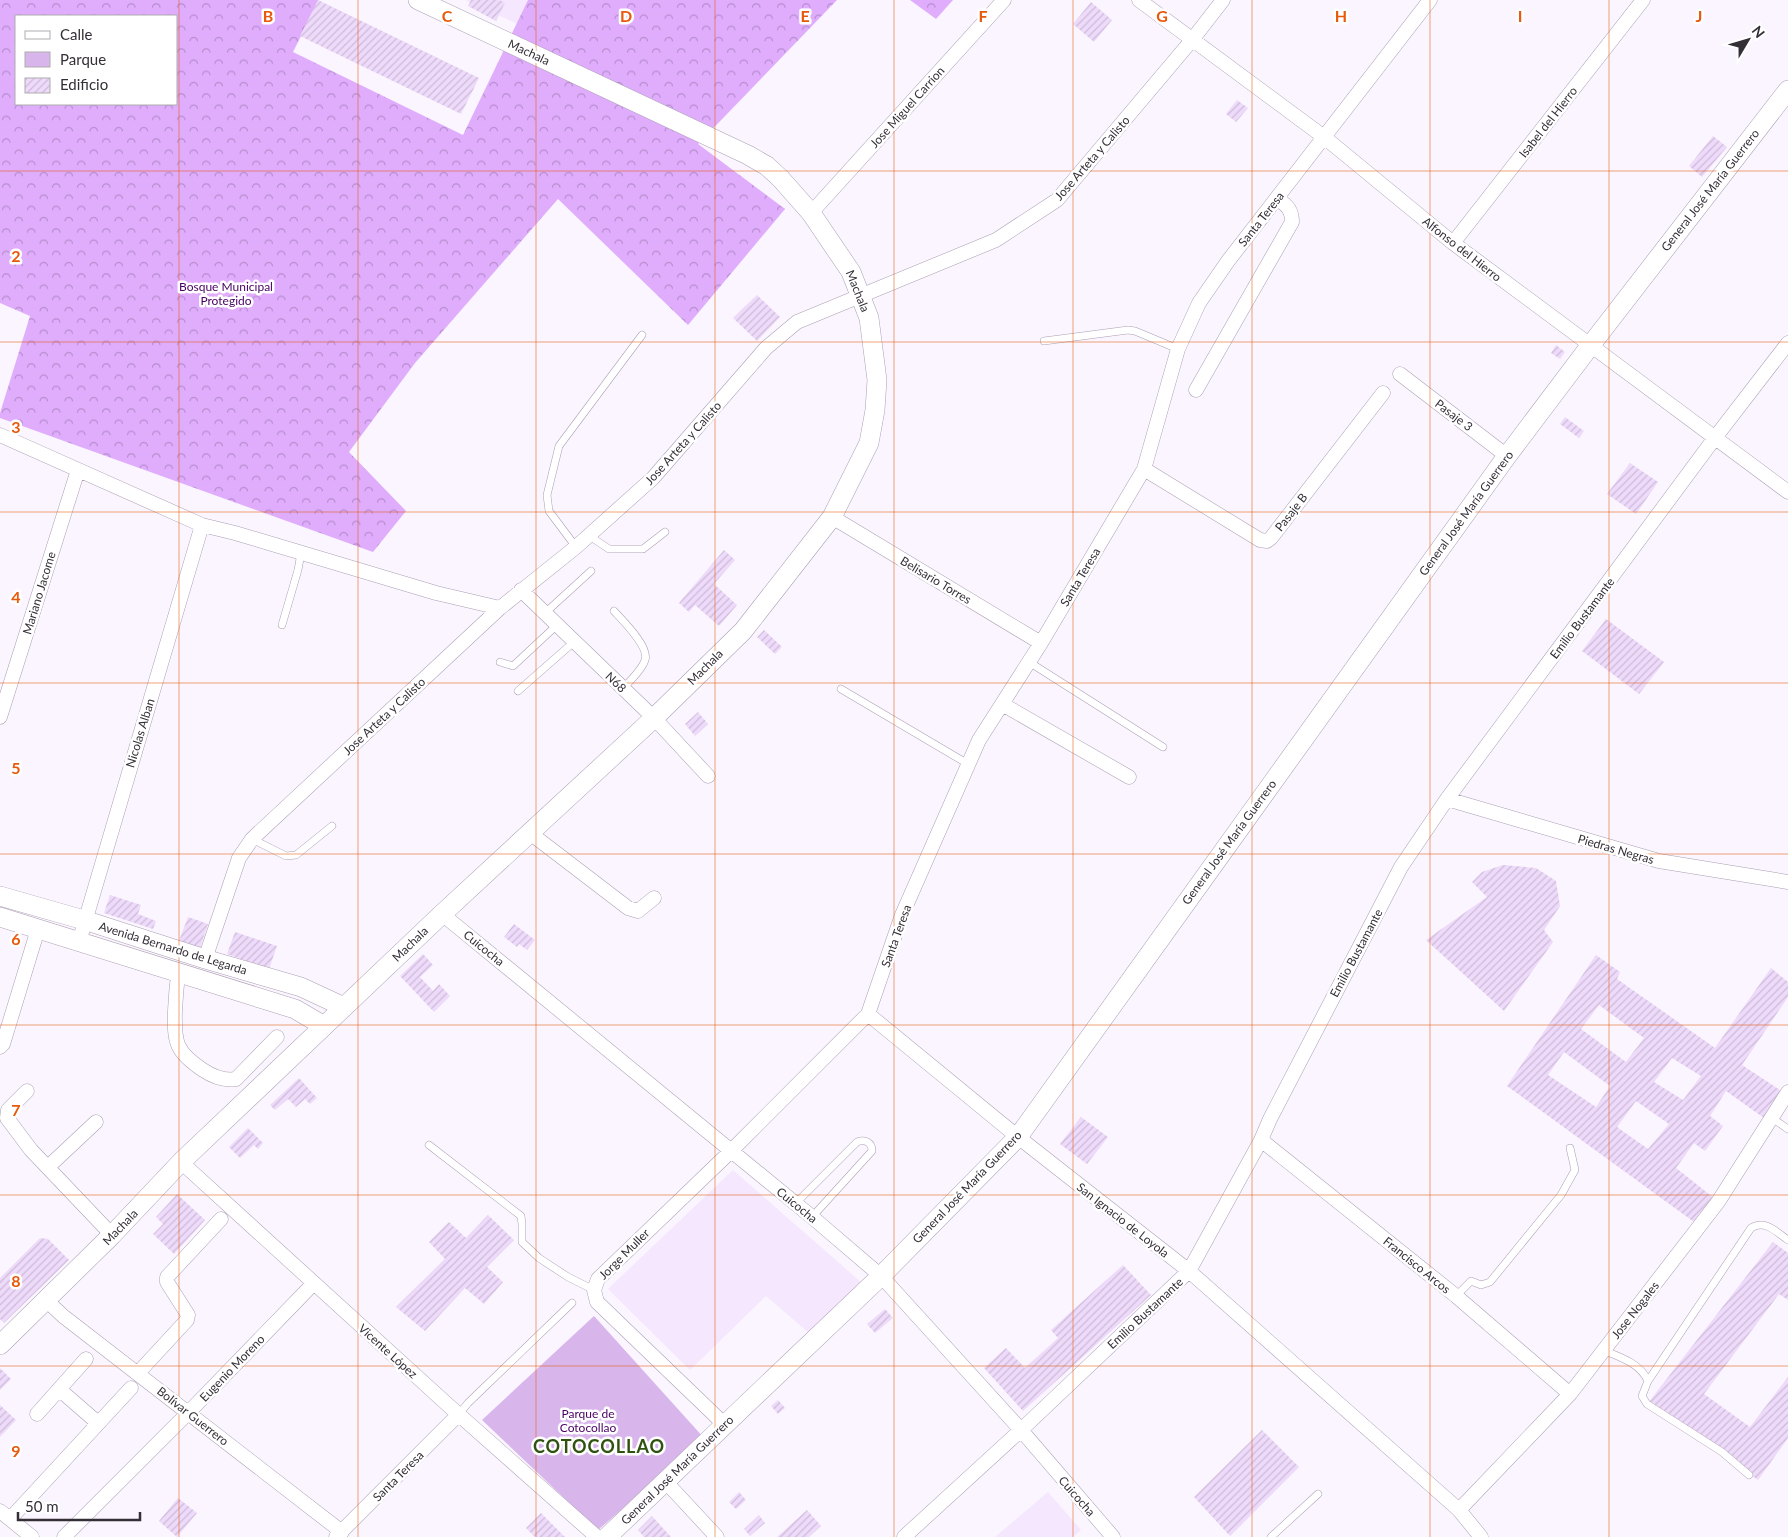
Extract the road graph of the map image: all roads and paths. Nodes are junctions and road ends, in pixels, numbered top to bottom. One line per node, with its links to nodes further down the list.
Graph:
1 (418, 0): 11 (street, Machala)
2 (1004, 0): 11 (street, Jose Miguel Carrion)
3 (1139, 0): 7 (street, Alfonso del Hierro)
4 (1223, 0): 7 (street, Jose Arteta y Calisto)
5 (1430, 0): 9 (street, Santa Teresa)
6 (1643, 0): 12 (street, Isabel del Hierro)
7 (1192, 40): 9 (street, Alfonso del Hierro); 13 (street, Jose Arteta y Calisto)
8 (1788, 90): 17 (street, General José María Guerrero)
9 (1324, 137): 10 (street, Santa Teresa); 12 (street, Alfonso del Hierro)
10 (1277, 198): 18 (street, Santa Teresa); 20 (street)
11 (810, 213): 13 (street, Machala)
12 (1453, 243): 17 (street, Alfonso del Hierro)
13 (862, 295): 28 (street, Machala); 31 (street, Jose Arteta y Calisto)
14 (642, 335): 32 (lane)
15 (1044, 341): 18 (lane)
16 (1788, 343): 23 (street, Emilio Bustamante)
17 (1590, 346): 23 (street, Alfonso del Hierro); 24 (street, General José María Guerrero)
18 (1178, 350): 25 (street, Santa Teresa)
19 (1400, 374): 24 (street, Pasaje 3)
20 (1196, 390)
21 (1383, 392): 25 (street, Pasaje B)
22 (0, 435): 26 (street)
23 (1714, 439): 27 (street, Alfonso del Hierro); 55 (street, Emilio Bustamante)
24 (1507, 456): 79 (street, General José María Guerrero)
25 (1144, 469): 42 (street, Santa Teresa)
26 (78, 470): 29 (street); 49 (street, Mariano Jacome)
27 (1788, 492)
28 (832, 517): 42 (street, Belisario Torres); 50 (street, Machala)
29 (202, 525): 33 (street); 64 (street, Nicolas Alban)
30 (665, 532): 31 (lane)
31 (588, 535): 32 (street, Jose Arteta y Calisto)
32 (576, 547): 35 (street, Jose Arteta y Calisto)
33 (301, 553): 36 (street); 39 (lane)
34 (592, 571): 38 (lane)
35 (521, 590): 36 (street, Jose Arteta y Calisto); 38 (street, N68)
36 (500, 608): 58 (street, Jose Arteta y Calisto)
37 (614, 610): 45 (lane)
38 (545, 613): 40 (street, N68)
39 (282, 625)
40 (557, 625): 41 (street, N68); 43 (lane)
41 (575, 641): 45 (street, N68); 47 (lane)
42 (1041, 643): 44 (street, Santa Teresa)
43 (500, 662)
44 (1028, 662): 48 (street, Santa Teresa); 51 (lane)
45 (623, 688): 50 (street, N68)
46 (841, 688): 52 (lane)
47 (518, 691)
48 (1002, 704): 52 (street, Santa Teresa); 54 (street)
49 (0, 717)
50 (654, 718): 53 (street, N68); 57 (street, Machala)
51 (1163, 747)
52 (968, 764): 70 (street, Santa Teresa)
53 (708, 776)
54 (1129, 777)
55 (1447, 799): 59 (street, Piedras Negras); 80 (street, Emilio Bustamante)
56 (332, 826): 58 (lane)
57 (530, 833): 61 (street); 62 (street, Machala)
58 (252, 839): 67 (street, Jose Arteta y Calisto)
59 (1788, 882)
60 (0, 896): 64 (street, Avenida Bernardo de Legarda)
61 (654, 898)
62 (442, 914): 69 (street, Machala); 83 (street, Cuicocha)
63 (0, 917): 65 (street, Avenida Bernardo de Legarda)
64 (84, 920): 66 (street, Nicolas Alban); 67 (street, Avenida Bernardo de Legarda)
65 (38, 929): 66 (street, Avenida Bernardo de Legarda); 73 (street)
66 (79, 942): 68 (street, Avenida Bernardo de Legarda)
67 (205, 959): 69 (street, Avenida Bernardo de Legarda)
68 (179, 972): 71 (street, Avenida Bernardo de Legarda); 72 (street)
69 (344, 1007): 71 (street, Machala)
70 (868, 1014): 79 (street, San Ignacio de Loyola); 83 (street, Santa Teresa)
71 (324, 1026): 84 (street, Machala)
72 (277, 1037)
73 (0, 1048)
74 (27, 1091): 85 (street)
75 (1788, 1092): 76 (street, Jose Nogales)
76 (1772, 1118): 78 (lane); 99 (street, Jose Nogales)
77 (96, 1122): 85 (street)
78 (1788, 1129)
79 (1018, 1137): 91 (street, San Ignacio de Loyola); 92 (street, General José María Guerrero)
80 (1261, 1140): 91 (street, Emilio Bustamante); 95 (street, Francisco Arcos)
81 (429, 1146): 94 (lane)
82 (1570, 1148): 95 (lane)
83 (731, 1151): 86 (street, Cuicocha); 94 (street, Jorge Muller)
84 (181, 1162): 89 (street, Machala); 93 (street, Vicente López)
85 (48, 1167): 89 (street)
86 (795, 1204): 87 (street, Cuicocha); 87 (lane)
87 (812, 1217): 92 (street, Cuicocha)
88 (221, 1219): 101 (street)
89 (112, 1235): 96 (street, Machala)
90 (1788, 1240): 102 (lane)
91 (1189, 1272): 111 (street, Emilio Bustamante); 115 (street, San Ignacio de Loyola)
92 (881, 1276): 110 (street, General José María Guerrero); 111 (street, Cuicocha)
93 (314, 1283): 106 (street, Eugenio Moreno); 108 (street, Vicente López)
94 (594, 1290): 110 (street, Jorge Muller)
95 (1456, 1296): 105 (street, Francisco Arcos)
96 (46, 1300): 98 (street, Machala); 101 (street, Bolívar Guerrero)
97 (572, 1303): 108 (lane)
98 (5, 1337)
99 (1604, 1350): 102 (lane); 105 (street, Jose Nogales)
100 (86, 1358): 104 (street)
101 (138, 1373): 106 (street, Bolívar Guerrero)
102 (1648, 1381): 112 (lane)
103 (131, 1388): 109 (street)
104 (60, 1390): 107 (street); 109 (street)
105 (1570, 1394): 115 (street, Jose Nogales)
106 (189, 1412): 117 (street, Bolívar Guerrero); 119 (street, Eugenio Moreno)
107 (37, 1414)
108 (459, 1414): 117 (street, Santa Teresa); 120 (street, Vicente López)
109 (98, 1423): 116 (street)
110 (725, 1425): 113 (street, General José María Guerrero)
111 (1021, 1430): 123 (street, Emilio Bustamante); 124 (street, Cuicocha)
112 (1749, 1475)
113 (666, 1481): 121 (street, General José María Guerrero); 122 (street)
114 (1318, 1494): 125 (lane)
115 (1459, 1510): 126 (street, San Ignacio de Loyola)
116 (5, 1515): 118 (street)
117 (339, 1534)
118 (32, 1537)
119 (64, 1537)
120 (597, 1537)
121 (607, 1537)
122 (717, 1537)
123 (904, 1537)
124 (1112, 1537)
125 (1271, 1537)
126 (1481, 1537)

